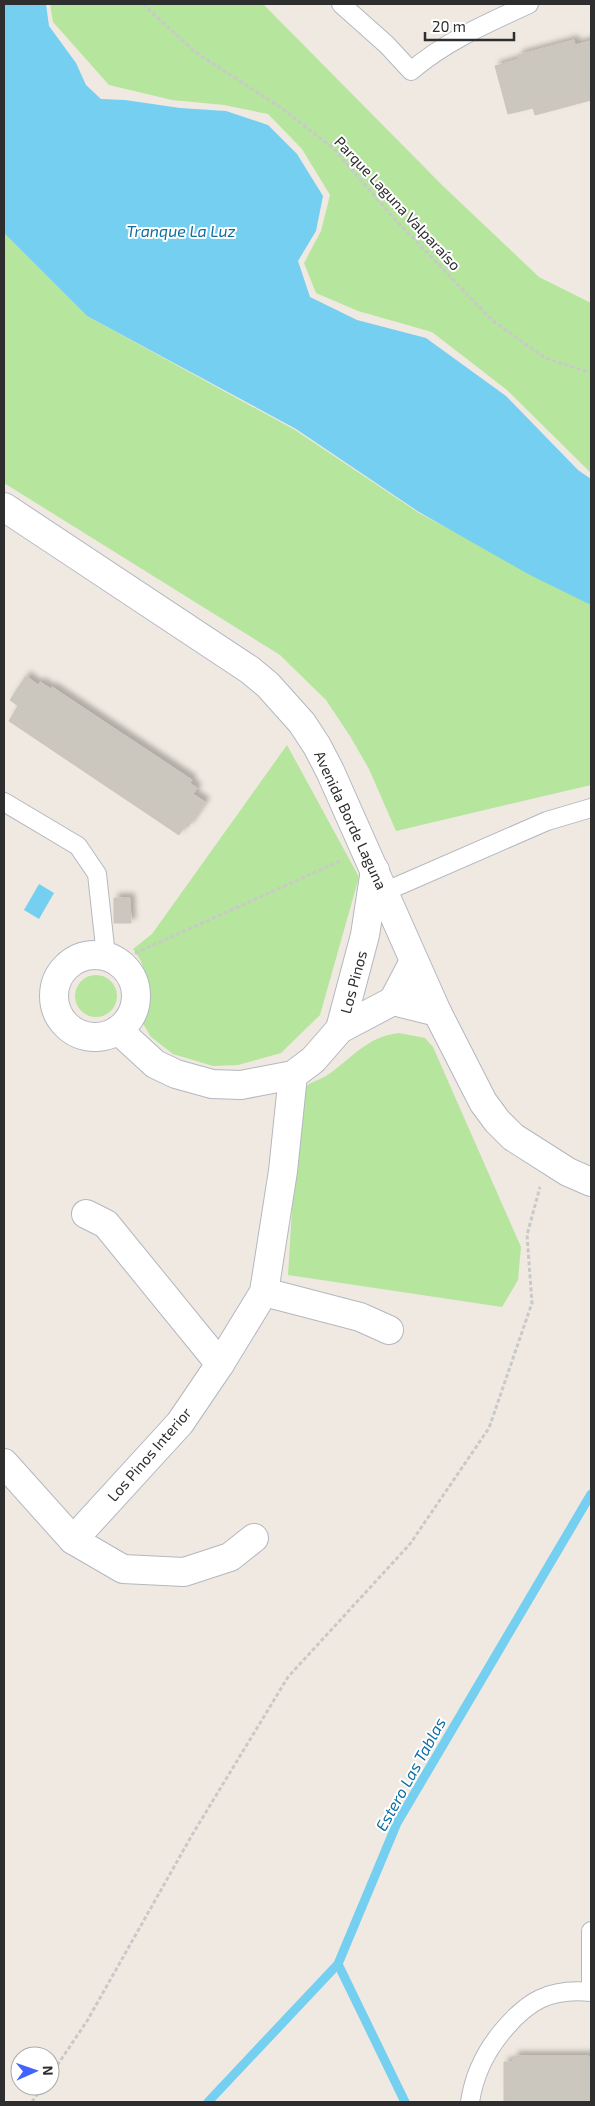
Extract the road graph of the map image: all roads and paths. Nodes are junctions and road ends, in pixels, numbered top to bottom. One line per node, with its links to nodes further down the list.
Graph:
1 (143, 4): 4 (path, Parque Laguna Valparaíso)
2 (341, 4): 3 (lane)
3 (529, 4)
4 (591, 373)
5 (4, 507): 8 (street, Avenida Borde Laguna)
6 (4, 802): 11 (lane)
7 (591, 808): 8 (lane)
8 (375, 870): 9 (street, Avenida Borde Laguna); 10 (street, Los Pinos); 11 (path)
9 (397, 919): 10 (street, Los Pinos); 12 (street, Avenida Borde Laguna)
10 (365, 935): 15 (street, Los Pinos)
11 (112, 959): 16 (street); 16 (street)
12 (414, 960): 13 (street); 14 (street, Avenida Borde Laguna)
13 (392, 1001): 14 (street); 15 (street, Los Pinos)
14 (436, 1012): 18 (street, Avenida Borde Laguna)
15 (340, 1029): 17 (street, Los Pinos)
16 (118, 1030): 17 (street, Los Pinos)
17 (293, 1075): 21 (street, Los Pinos Interior)
18 (547, 1160): 19 (street, Avenida Borde Laguna); 28 (path)
19 (591, 1182)
20 (86, 1214): 23 (street)
21 (264, 1292): 22 (street); 23 (street, Los Pinos Interior)
22 (389, 1330)
23 (220, 1364): 26 (street, Los Pinos Interior)
24 (4, 1463): 26 (street)
25 (254, 1538): 26 (street)
26 (73, 1540)
27 (591, 1931): 29 (lane)
28 (60, 2061)
29 (470, 2102)

